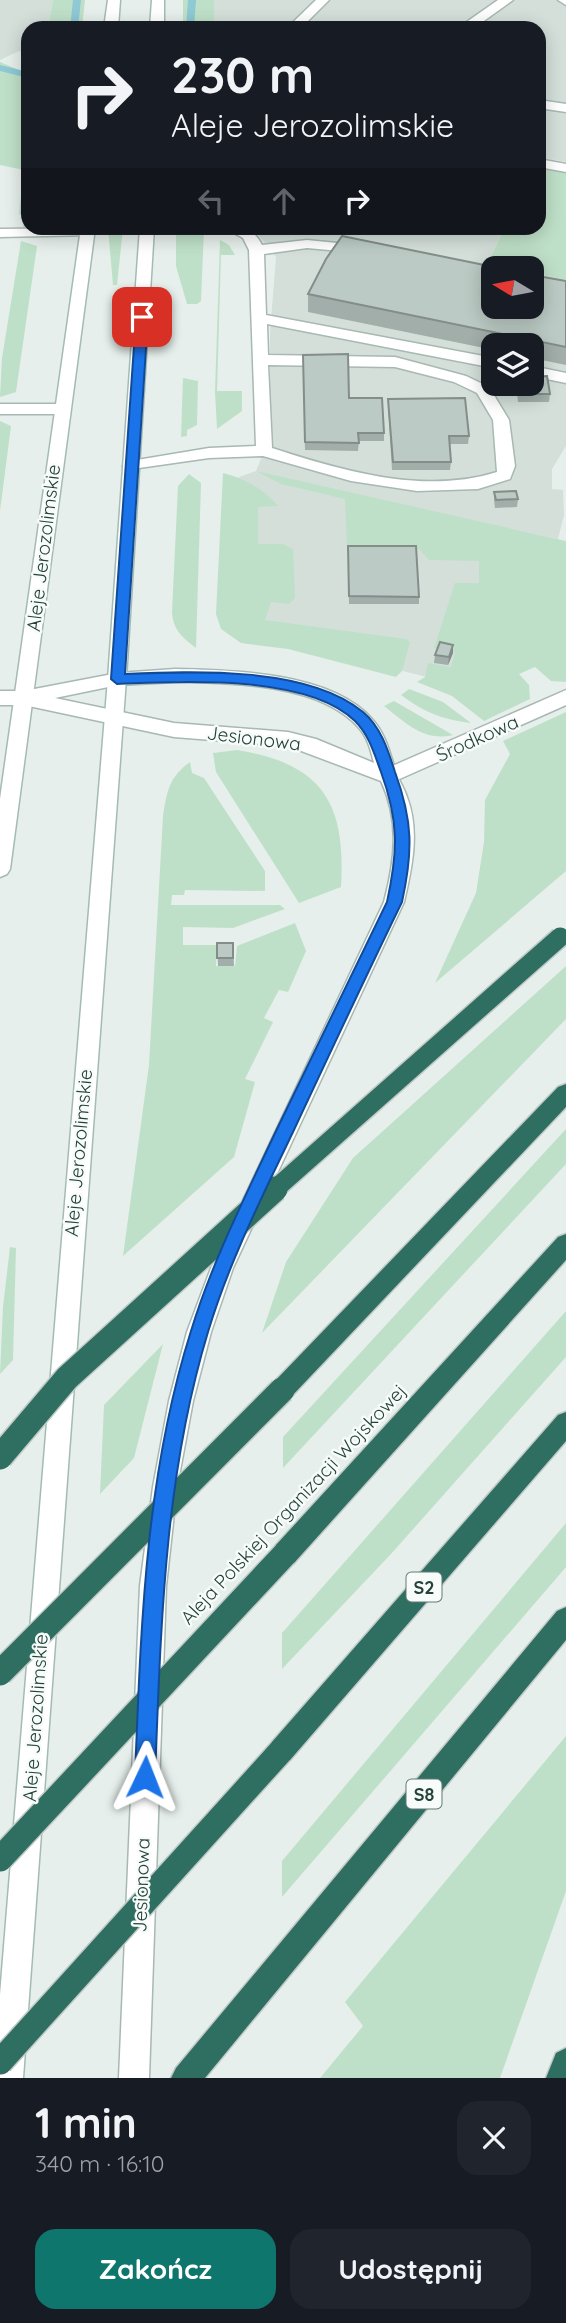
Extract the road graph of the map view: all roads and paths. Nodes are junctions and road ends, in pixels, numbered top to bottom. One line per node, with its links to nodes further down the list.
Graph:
1 (114, 0): 5 (main road)
2 (158, 0): 6 (main road)
3 (323, 0): 7 (main road)
4 (507, 0): 8 (main road)
5 (112, 21)
6 (157, 21)
7 (301, 21)
8 (476, 21)
9 (546, 105): 10 (main road)
10 (566, 108)
11 (546, 164): 12 (main road)
12 (566, 168)
13 (21, 232): 14 (main road)
14 (0, 233)
15 (87, 235): 26 (main road, Aleje Jerozolimskie)
16 (148, 235): 28 (main road, Aleje Jerozolimskie)
17 (242, 235): 18 (main road)
18 (256, 245): 19 (main road); 20 (main road)
19 (382, 253)
20 (259, 318): 21 (main road); 22 (main road)
21 (260, 359): 27 (main road); 27 (main road)
22 (481, 361)
23 (544, 373): 24 (main road)
24 (566, 378)
25 (0, 409): 26 (main road)
26 (61, 409): 32 (main road, Aleje Jerozolimskie)
27 (264, 451): 28 (main road)
28 (131, 466): 29 (main road, Aleje Jerozolimskie)
29 (117, 679): 32 (main road, Jesionowa); 33 (main road, Aleje Jerozolimskie); 34 (main road, Jesionowa)
30 (566, 697): 34 (main road, Środkowa)
31 (0, 698): 32 (main road)
32 (24, 698): 33 (main road, Jesionowa); 35 (main road, Aleje Jerozolimskie)
33 (114, 718): 34 (main road, Jesionowa); 46 (main road, Aleje Jerozolimskie)
34 (388, 776): 47 (main road, Jesionowa)
35 (0, 869)
36 (563, 934): 40 (highway, bridge)
37 (566, 1093): 42 (highway, bridge)
38 (566, 1244): 43 (highway, Aleja Polskiej Organizacji Wojskowej, bridge)
39 (566, 1423): 44 (highway, S2, bridge)
40 (0, 1457)
41 (566, 1620): 48 (highway, S8)
42 (0, 1674)
43 (0, 1859)
44 (0, 2062)
45 (566, 2063): 49 (highway)
46 (8, 2078)
47 (134, 2078)
48 (186, 2078)
49 (561, 2078)

